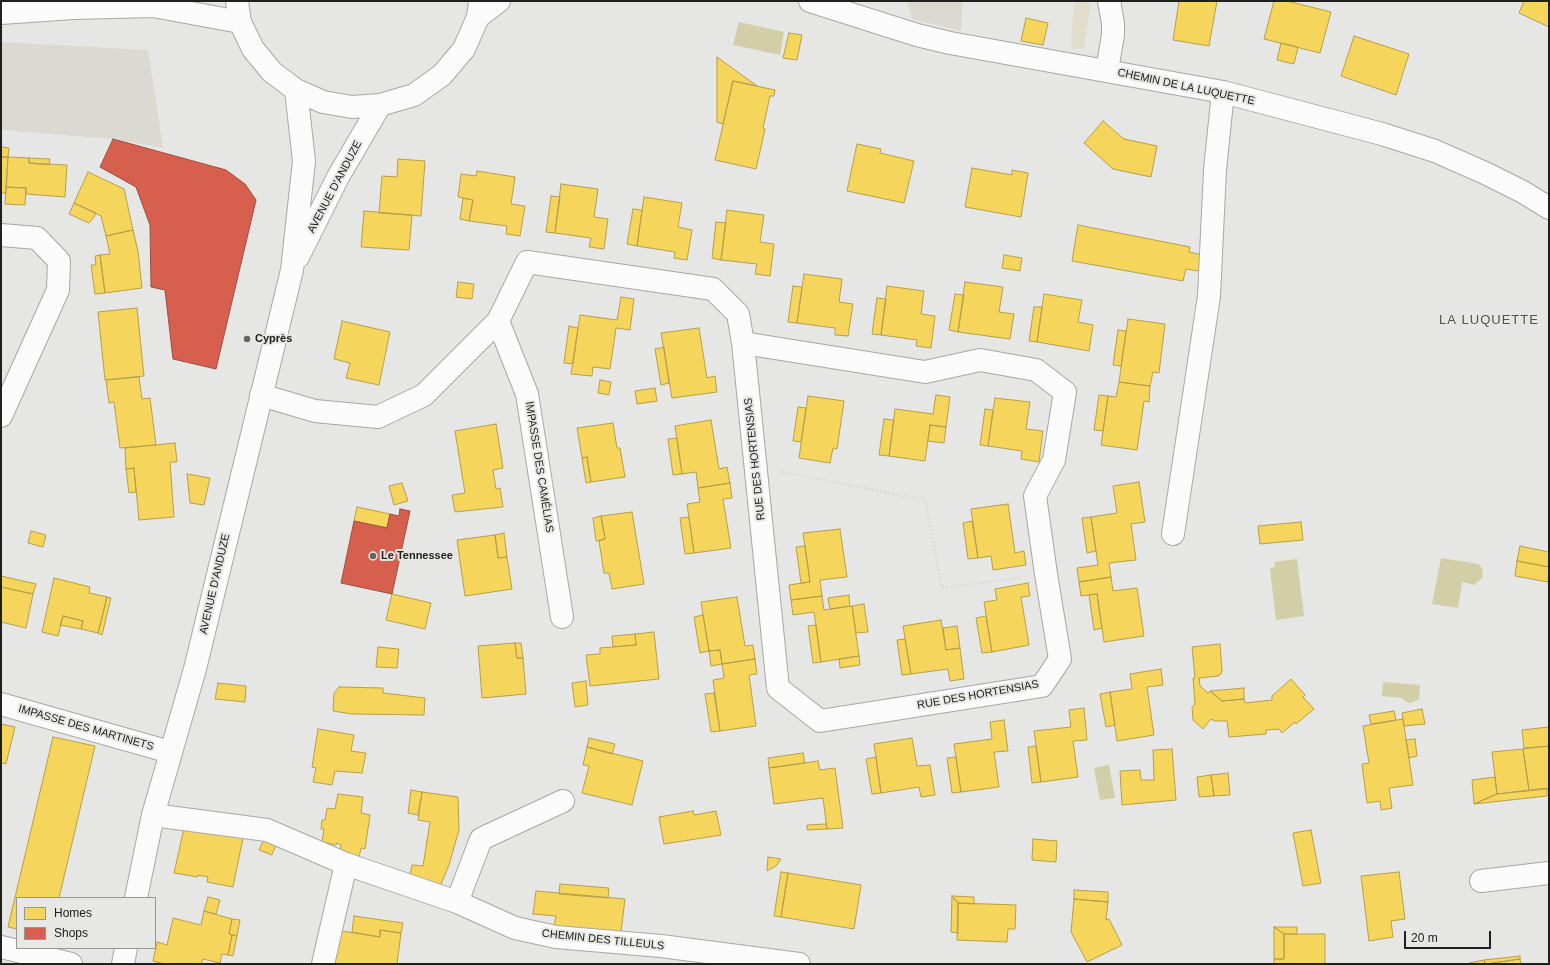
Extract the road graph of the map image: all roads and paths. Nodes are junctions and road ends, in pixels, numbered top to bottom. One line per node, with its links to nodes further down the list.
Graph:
1 (499, 1): 4 (street)
2 (810, 1): 7 (street, CHEMIN DE LA LUQUETTE)
3 (1109, 1): 7 (street)
4 (479, 9): 10 (street)
5 (239, 11): 6 (street); 8 (street)
6 (1, 13)
7 (1107, 70): 9 (street, CHEMIN DE LA LUQUETTE)
8 (296, 90): 10 (street); 13 (street, AVENUE D'ANDUZE)
9 (1223, 92): 11 (street, CHEMIN DE LA LUQUETTE); 19 (street)
10 (380, 105): 13 (street, AVENUE D'ANDUZE)
11 (1549, 208)
12 (1, 235): 17 (street)
13 (292, 270): 16 (street, AVENUE D'ANDUZE)
14 (498, 321): 15 (street, RUE DES HORTENSIAS); 16 (street, RUE DES HORTENSIAS); 21 (street, IMPASSE DES CAMÉLIAS)
15 (743, 343): 18 (street, RUE DES HORTENSIAS); 20 (street, RUE DES HORTENSIAS)
16 (261, 395): 23 (street, AVENUE D'ANDUZE)
17 (1, 416)
18 (756, 467): 20 (path); 20 (street, RUE DES HORTENSIAS)
19 (1173, 534)
20 (1046, 574)
21 (562, 617)
22 (1, 704): 23 (street, IMPASSE DES MARTINETS)
23 (170, 752): 25 (street, AVENUE D'ANDUZE)
24 (563, 801): 30 (street)
25 (153, 815): 26 (street, CHEMIN DES TILLEULS); 29 (street, AVENUE D'ANDUZE)
26 (346, 864): 30 (street, CHEMIN DES TILLEULS); 35 (street)
27 (1549, 873): 28 (street)
28 (1481, 880)
29 (136, 897)
30 (457, 902): 36 (street, CHEMIN DES TILLEULS)
31 (1, 947): 33 (street)
32 (126, 949): 34 (street)
33 (71, 964)
34 (123, 964)
35 (323, 964)
36 (799, 964)

